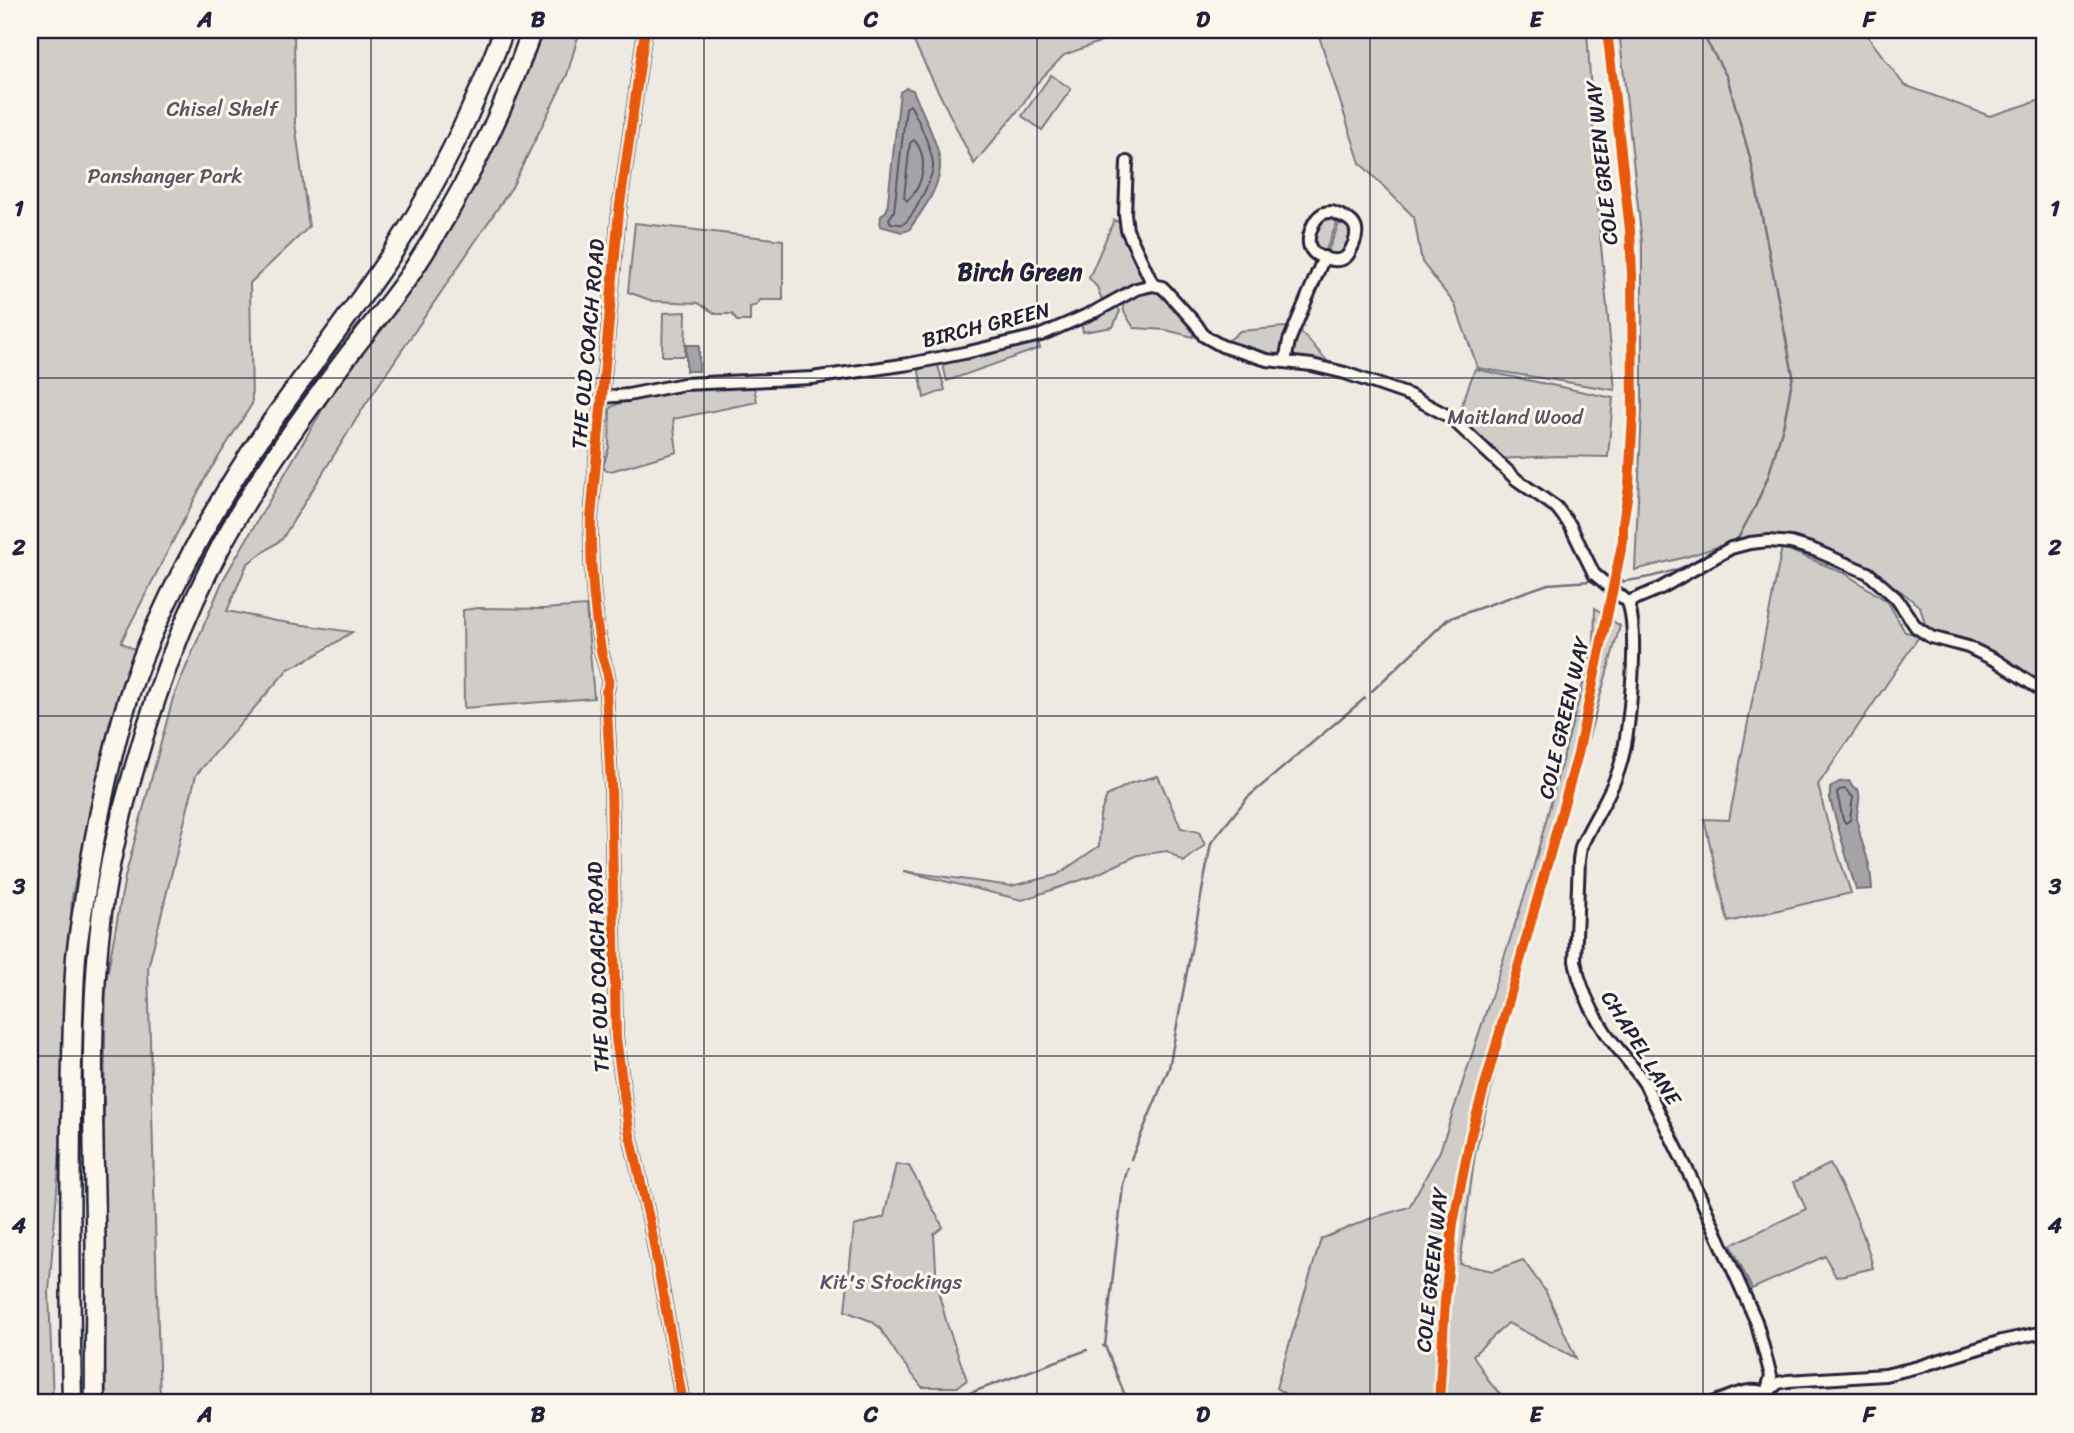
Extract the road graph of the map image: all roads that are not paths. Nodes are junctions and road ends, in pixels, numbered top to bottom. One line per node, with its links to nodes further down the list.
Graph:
1 (504, 30): 13 (highway)
2 (532, 30): 14 (highway)
3 (645, 30): 8 (street, THE OLD COACH ROAD)
4 (1128, 162): 6 (street)
5 (1324, 257): 5 (street); 7 (street)
6 (1153, 285): 7 (street); 8 (street, BIRCH GREEN)
7 (1285, 362): 9 (street)
8 (602, 397): 15 (street, THE OLD COACH ROAD)
9 (1629, 602): 10 (street); 12 (street, CHAPEL LANE)
10 (2044, 692)
11 (2044, 1332): 12 (street)
12 (1766, 1393): 16 (street); 17 (street)
13 (72, 1403)
14 (95, 1403)
15 (683, 1403)
16 (1713, 1403)
17 (1777, 1403)

